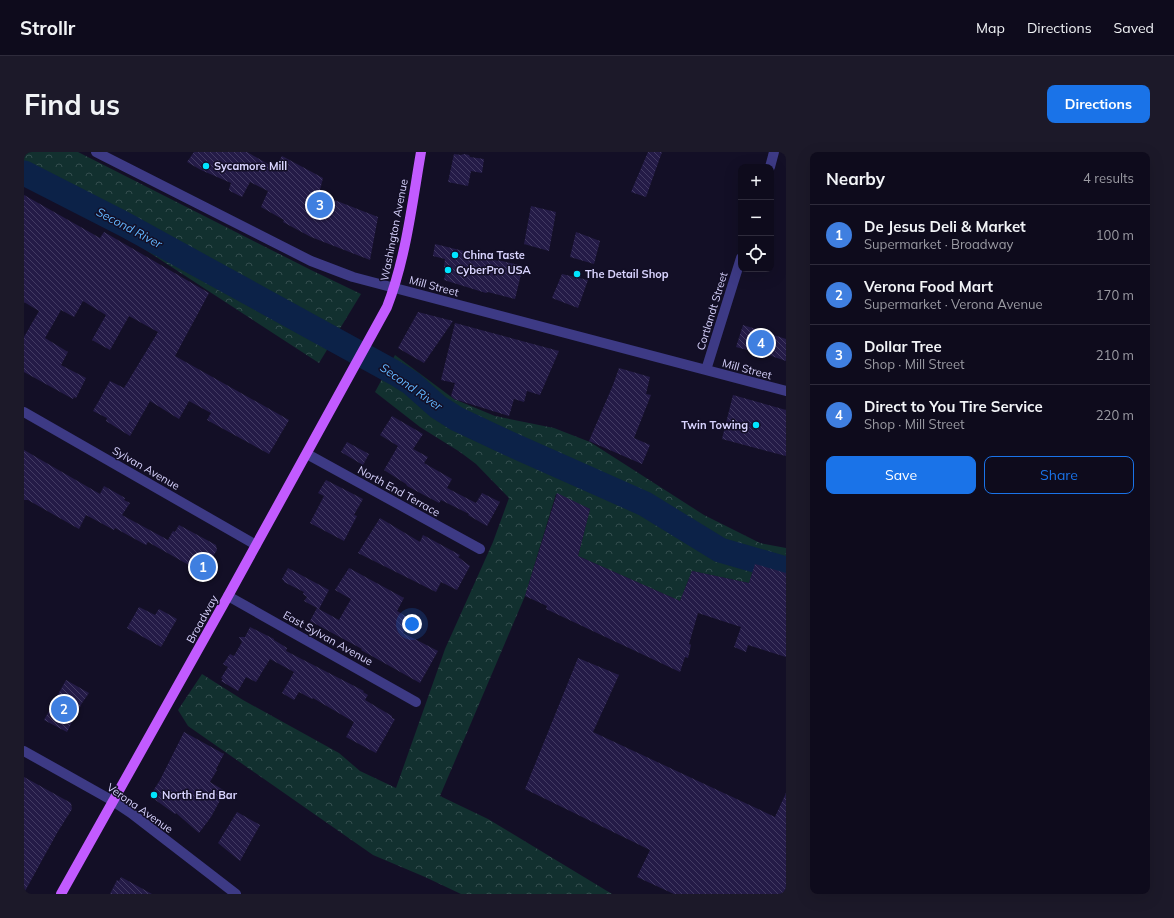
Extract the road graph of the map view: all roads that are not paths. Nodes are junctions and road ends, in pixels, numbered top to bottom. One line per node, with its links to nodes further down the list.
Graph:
1 (96, 152): 6 (street, Mill Street)
2 (421, 152): 6 (main road, Washington Avenue)
3 (774, 152): 4 (street)
4 (771, 164)
5 (738, 268): 8 (street, Cortlandt Street)
6 (394, 288): 7 (main road, Washington Avenue); 8 (street, Mill Street)
7 (361, 354): 11 (main road, Broadway)
8 (706, 370): 9 (street, Mill Street)
9 (786, 391)
10 (24, 412): 12 (street, Sylvan Avenue)
11 (307, 454): 12 (main road, Broadway); 13 (street, North End Terrace)
12 (256, 545): 14 (main road, Broadway)
13 (480, 549)
14 (228, 596): 15 (street, East Sylvan Avenue); 17 (main road, Broadway)
15 (416, 702)
16 (24, 751): 17 (street, Verona Avenue)
17 (113, 801): 18 (main road, Broadway); 19 (street, Verona Avenue)
18 (61, 894)
19 (236, 894)

